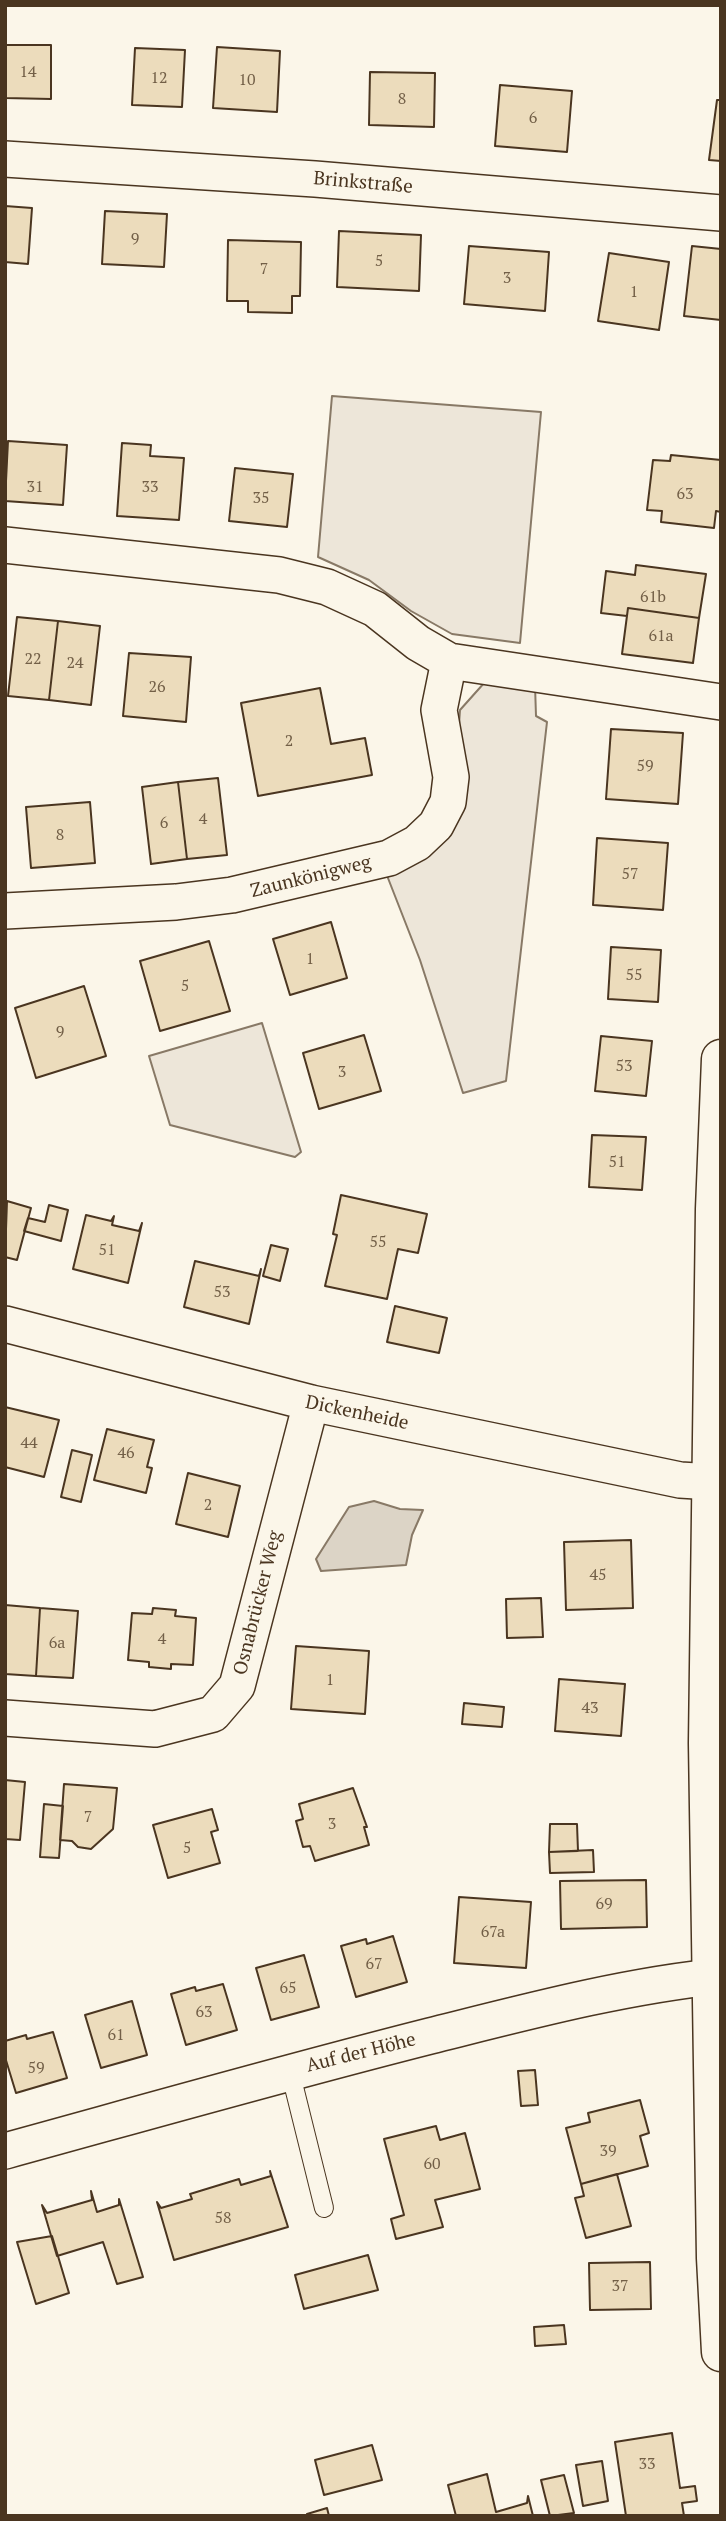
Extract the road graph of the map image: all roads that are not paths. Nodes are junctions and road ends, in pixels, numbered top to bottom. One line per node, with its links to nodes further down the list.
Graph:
1 (5, 159): 2 (street, Brinkstraße)
2 (721, 213)
3 (5, 545): 4 (street)
4 (449, 661): 5 (street); 6 (street, Zaunkönigweg)
5 (721, 702)
6 (5, 911)
7 (720, 1064): 10 (street)
8 (5, 1324): 9 (street, Dickenheide)
9 (312, 1404): 10 (street, Dickenheide); 11 (street, Osnabrücker Weg)
10 (713, 1482): 12 (street)
11 (5, 1718)
12 (715, 1977): 13 (street, Auf der Höhe); 16 (street)
13 (290, 2071): 14 (street, Auf der Höhe); 15 (lane)
14 (5, 2151)
15 (324, 2207)
16 (721, 2352)

